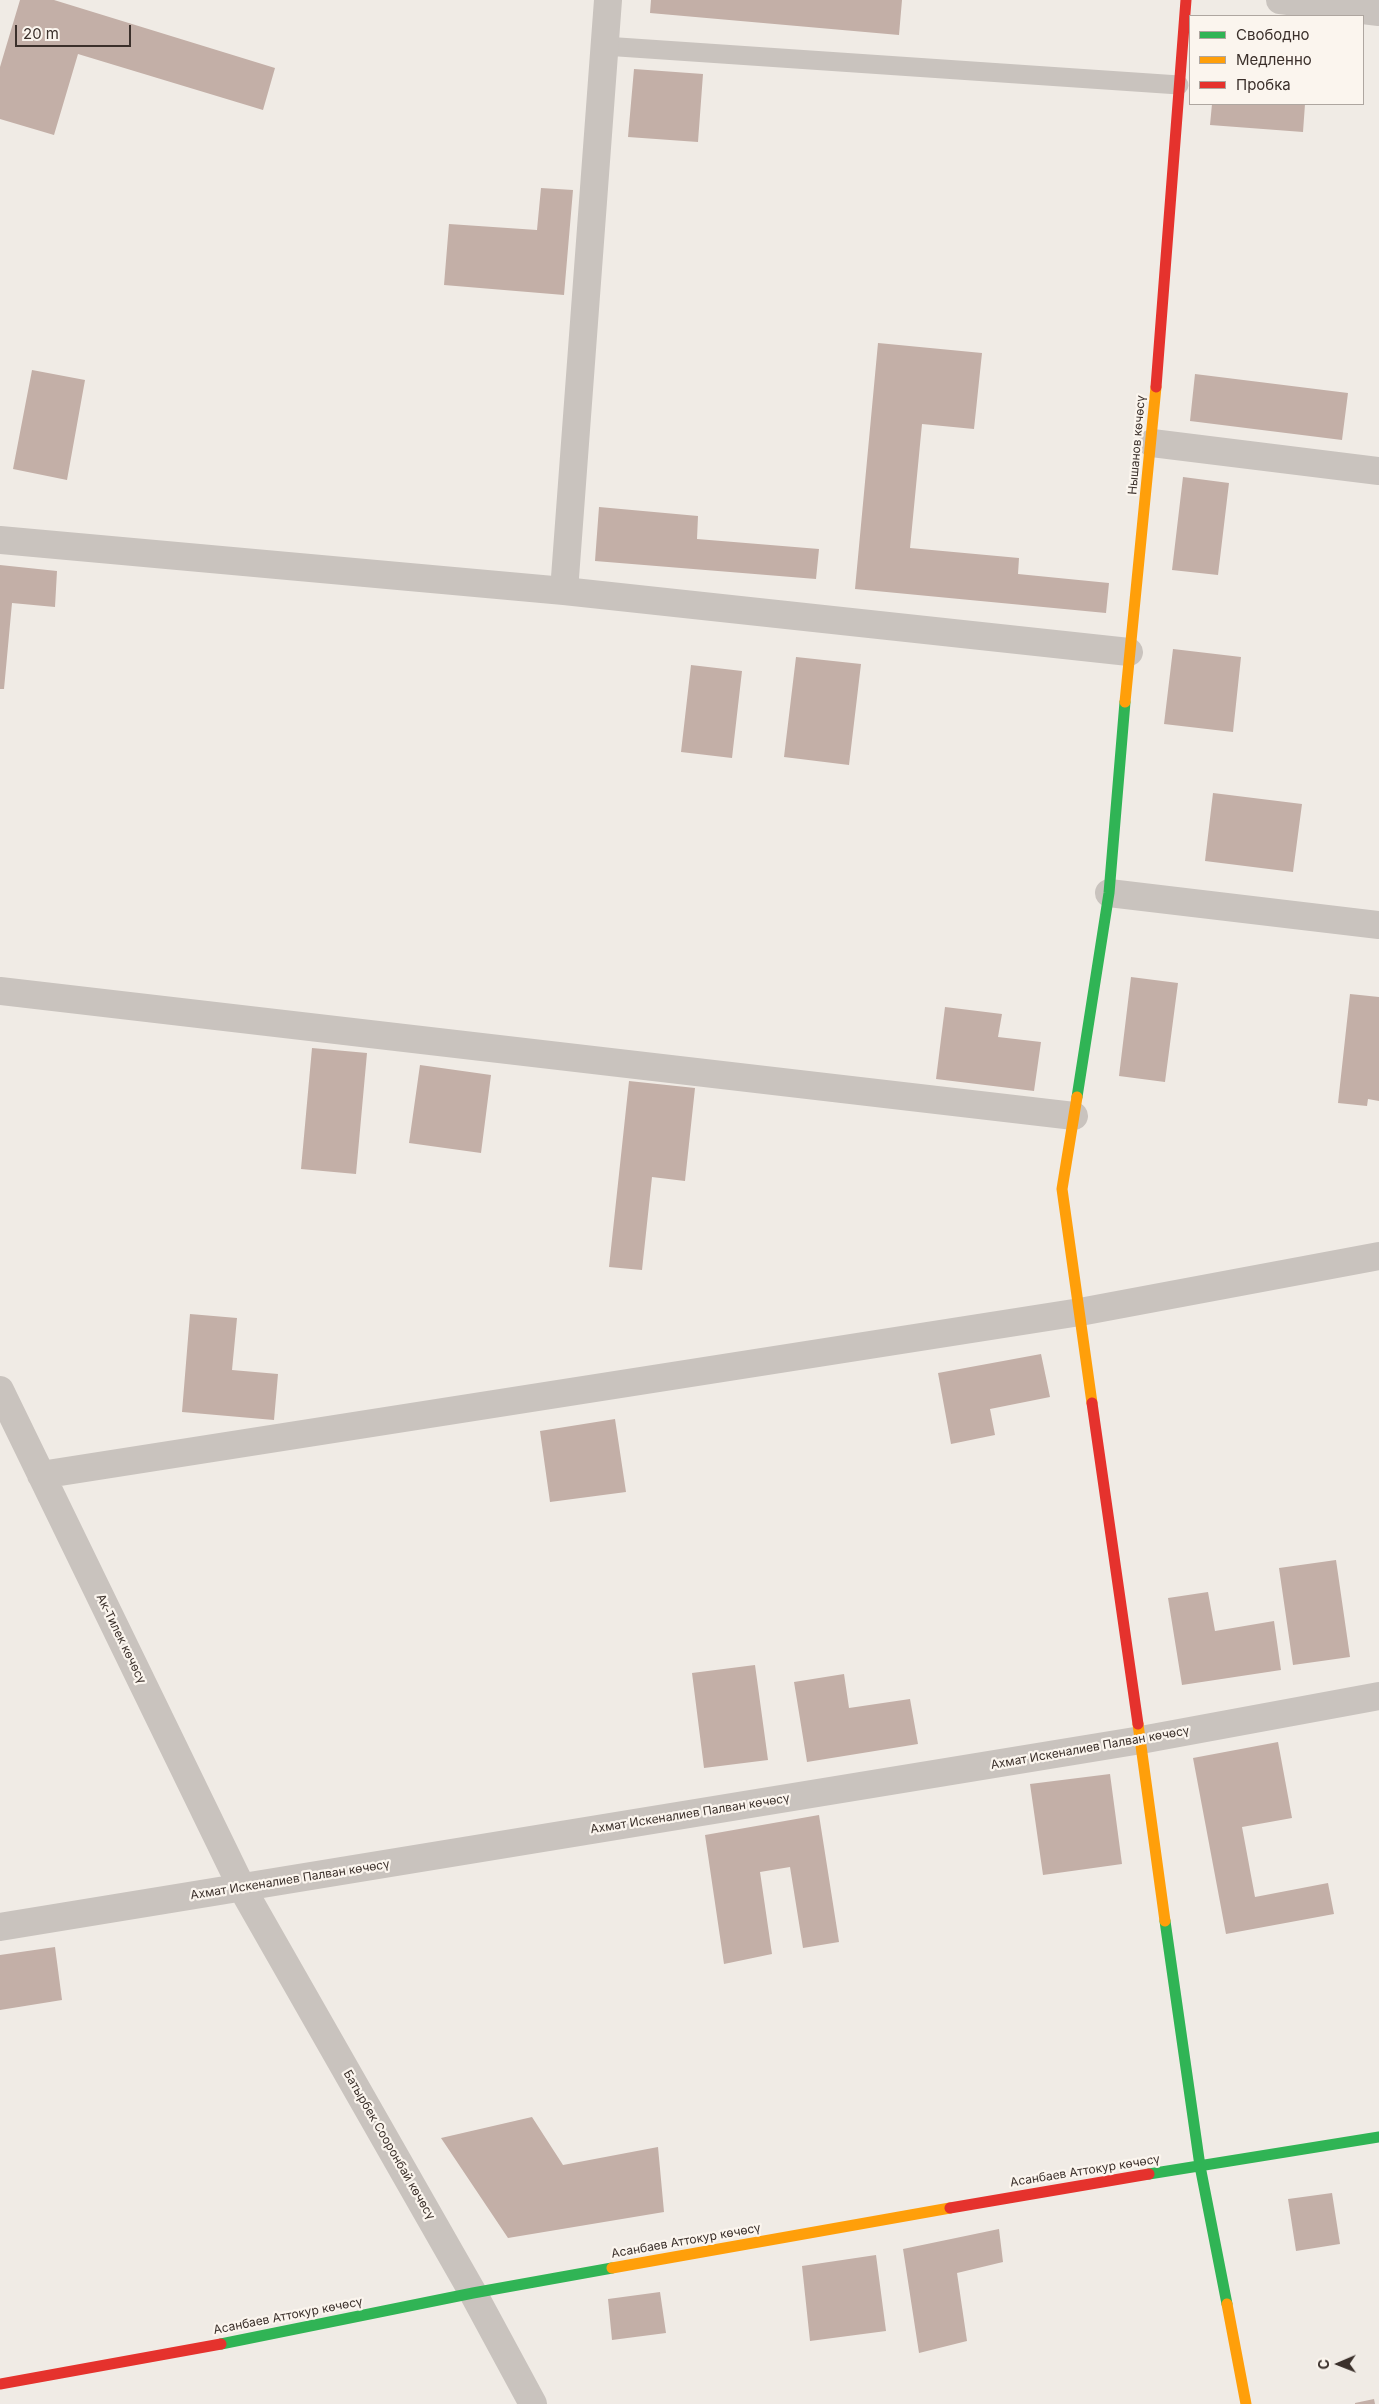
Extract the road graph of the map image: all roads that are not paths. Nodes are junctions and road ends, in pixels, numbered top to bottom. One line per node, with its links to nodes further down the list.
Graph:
1 (608, 0): 5 (street)
2 (1186, 0): 6 (street, Нышанов көчөсү)
3 (1280, 0): 4 (street)
4 (1379, 12)
5 (604, 46): 6 (lane); 10 (street)
6 (1179, 85): 7 (street, Нышанов көчөсү)
7 (1152, 443): 8 (street); 11 (street, Нышанов көчөсү)
8 (1379, 471)
9 (0, 540): 10 (street)
10 (564, 591): 11 (street)
11 (1129, 652): 12 (street, Нышанов көчөсү)
12 (1109, 893): 13 (street); 15 (street, Нышанов көчөсү)
13 (1379, 925)
14 (0, 991): 15 (street)
15 (1074, 1116): 17 (street, Нышанов көчөсү)
16 (1379, 1256): 17 (street)
17 (1080, 1312): 19 (street); 21 (street, Нышанов көчөсү)
18 (0, 1390): 19 (street, Ак-Тилек көчөсү)
19 (41, 1475): 22 (street, Ак-Тилек көчөсү)
20 (1379, 1696): 21 (street, Ахмат Искеналиев Палван көчөсү)
21 (1141, 1740): 22 (street, Ахмат Искеналиев Палван көчөсү); 25 (street, Нышанов көчөсү)
22 (242, 1888): 23 (street, Ахмат Искеналиев Палван көчөсү); 26 (street, Батырбек Сооронбай көчөсү)
23 (0, 1927)
24 (1379, 2137): 25 (street, Асанбаев Аттокур көчөсү)
25 (1200, 2166): 26 (street, Асанбаев Аттокур көчөсү); 29 (street, Нышанов көчөсү)
26 (473, 2293): 27 (street, Асанбаев Аттокур көчөсү); 28 (street, Батырбек Сооронбай көчөсү)
27 (0, 2384)
28 (533, 2404)
29 (1246, 2404)

